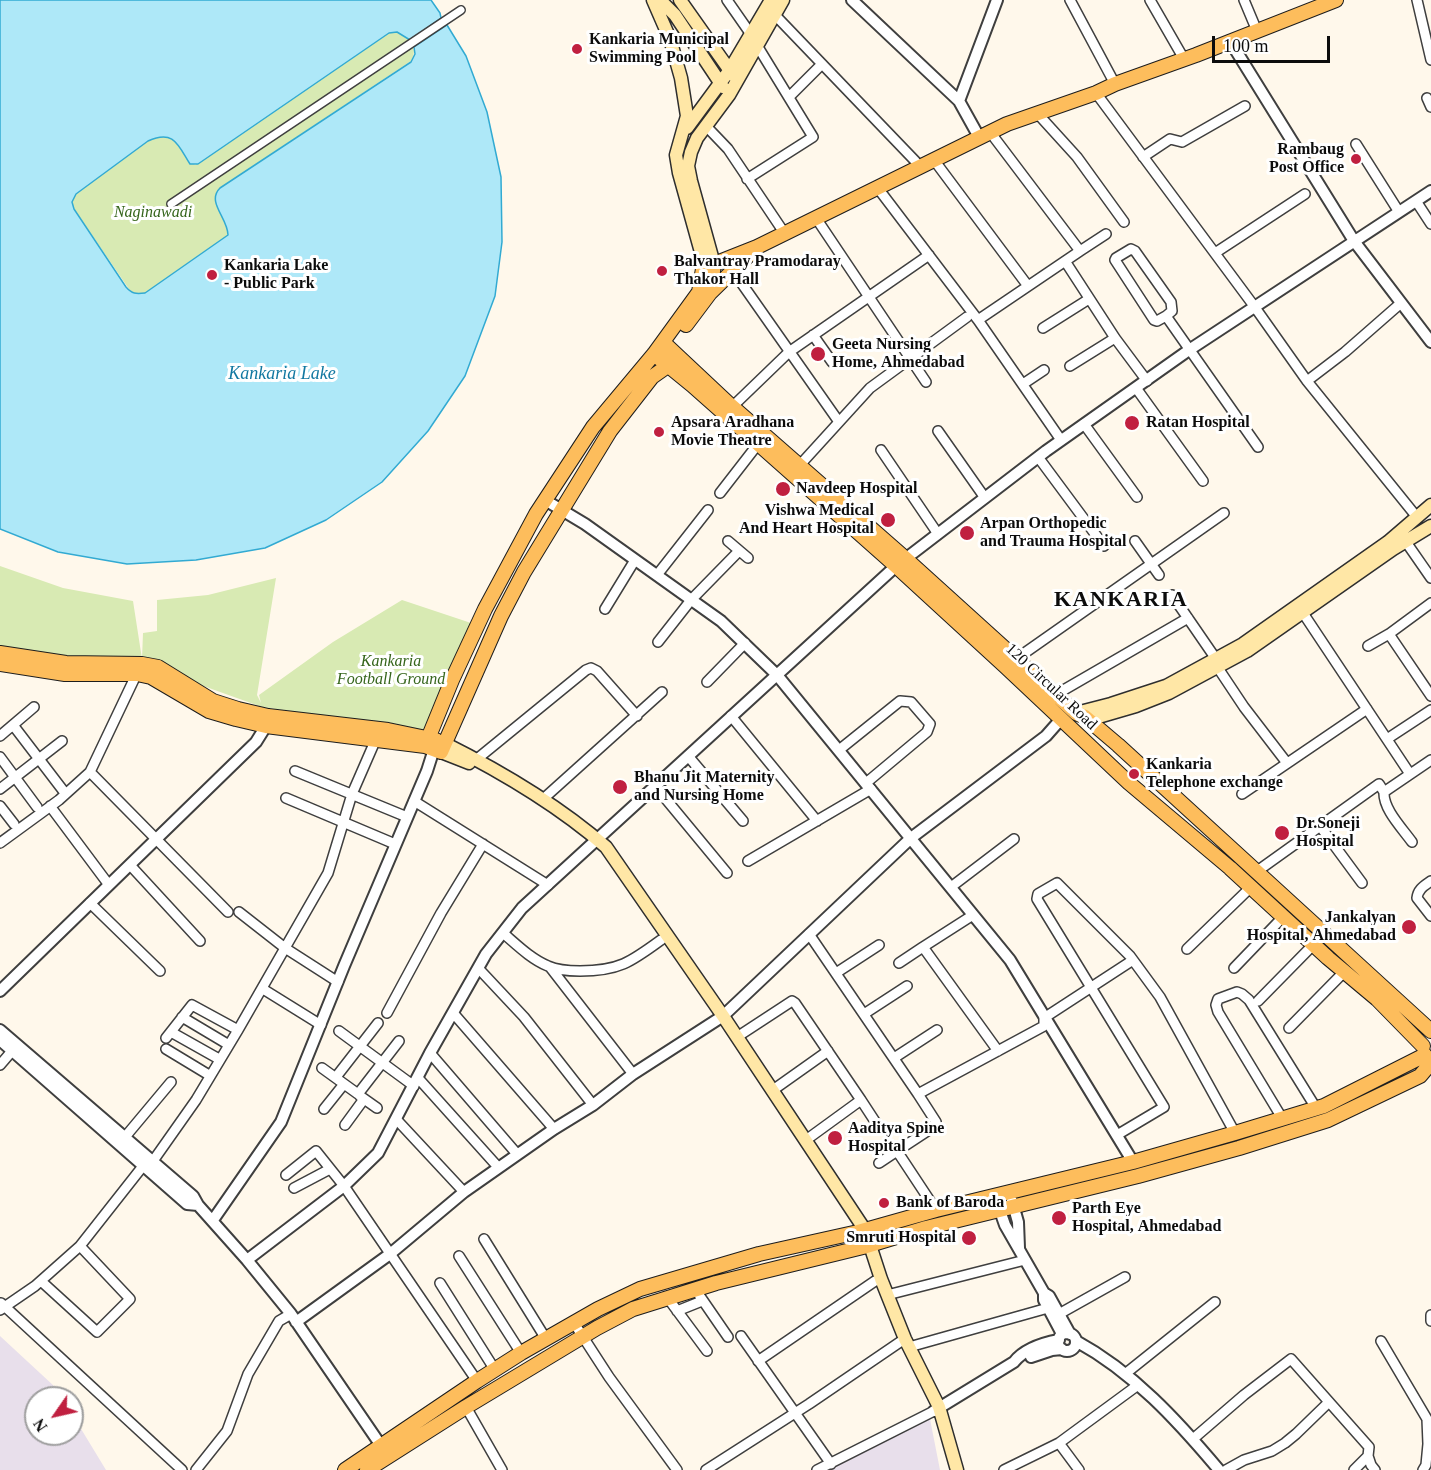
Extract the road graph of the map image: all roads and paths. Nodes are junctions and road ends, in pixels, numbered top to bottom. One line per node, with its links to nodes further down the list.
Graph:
1 (653, 0): 34 (main road)
2 (660, 0): 25 (main road)
3 (680, 0): 24 (main road)
4 (727, 0): 18 (street)
5 (771, 0): 18 (main road)
6 (783, 0): 16 (main road)
7 (852, 0): 30 (street)
8 (997, 0): 30 (street)
9 (1070, 0): 26 (street)
10 (1150, 0): 21 (street)
11 (1244, 0): 17 (street)
12 (1336, 0): 14 (main road)
13 (1417, 0): 22 (street)
14 (1310, 4): 17 (main road)
15 (461, 10): 45 (street)
16 (775, 15): 20 (main road); 23 (street)
17 (1257, 31): 19 (main road)
18 (750, 33): 24 (main road)
19 (1230, 41): 21 (main road); 52 (street)
20 (758, 46): 24 (main road); 29 (street)
21 (1184, 59): 26 (main road)
22 (1431, 60)
23 (822, 64): 29 (street); 39 (street)
24 (733, 76): 25 (main road); 28 (main road)
25 (720, 81): 28 (main road); 34 (main road)
26 (1115, 84): 27 (main road)
27 (1096, 93): 32 (main road); 37 (street)
28 (729, 95): 33 (main road)
29 (789, 97): 40 (street)
30 (959, 101): 35 (street)
31 (1245, 106): 37 (street)
32 (1037, 113): 35 (main road); 48 (street)
33 (706, 126): 40 (street); 58 (main road)
34 (683, 134): 58 (main road)
35 (985, 135): 38 (main road); 54 (street)
36 (1356, 144): 46 (street)
37 (1143, 157): 55 (street)
38 (934, 160): 39 (main road); 60 (street)
39 (920, 166): 41 (main road)
40 (747, 179): 50 (street)
41 (878, 187): 47 (main road); 56 (street)
42 (1431, 191): 44 (street)
43 (1305, 194): 55 (street)
44 (1416, 201): 46 (street); 49 (street)
45 (171, 204)
46 (1399, 212): 52 (street)
47 (816, 218): 50 (main road); 62 (street)
48 (1124, 222)
49 (1431, 224)
50 (785, 234): 53 (main road)
51 (1106, 234): 54 (street)
52 (1354, 241): 64 (street); 65 (street)
53 (757, 247): 58 (main road); 59 (main road)
54 (1080, 251): 57 (street)
55 (1215, 253): 65 (street)
56 (928, 255): 62 (street); 68 (street)
57 (1065, 261): 60 (street); 63 (street)
58 (709, 263): 61 (main road); 73 (main road)
59 (733, 271): 61 (main road); 75 (street)
60 (1028, 286): 68 (street)
61 (711, 293): 73 (main road)
62 (870, 296): 70 (street); 77 (street)
63 (1089, 299): 69 (street); 71 (street)
64 (1401, 303): 72 (street); 83 (street)
65 (1254, 306): 74 (street); 83 (street)
66 (1166, 316): 66 (street); 74 (street)
67 (967, 317): 77 (street)
68 (978, 320): 85 (street)
69 (1043, 328)
70 (813, 335): 75 (street); 78 (street)
71 (1115, 338): 80 (street); 82 (street)
72 (1431, 342)
73 (666, 345): 76 (main road); 79 (main road); 87 (main road, 120 Circular Road)
74 (1189, 350): 82 (street); 93 (street)
75 (789, 352): 87 (street); 88 (street)
76 (654, 354): 79 (main road, 120 Circular Road); 101 (main road)
77 (912, 358): 84 (street); 88 (street)
78 (832, 362)
79 (669, 365): 92 (main road, 120 Circular Road); 103 (main road)
80 (1071, 366)
81 (1044, 370): 85 (street)
82 (1147, 381): 86 (street)
83 (1307, 381): 106 (street)
84 (926, 382)
85 (1023, 384): 91 (street)
86 (1136, 388): 89 (street); 97 (street)
87 (732, 407): 96 (main road, 120 Circular Road)
88 (839, 422): 96 (street)
89 (1084, 424): 91 (street); 99 (street)
90 (938, 431): 100 (street)
91 (1061, 440): 95 (street)
92 (758, 444): 98 (street); 116 (main road, 120 Circular Road)
93 (1258, 447)
94 (881, 450): 108 (street)
95 (1038, 457): 100 (street); 112 (street)
96 (799, 466): 116 (main road, 120 Circular Road)
97 (1203, 481)
98 (720, 493)
99 (1137, 497)
100 (985, 498): 108 (street)
101 (545, 500): 103 (street); 154 (main road)
102 (1431, 505): 106 (main road)
103 (561, 509): 115 (street); 154 (main road)
104 (708, 510): 118 (street)
105 (1224, 513): 117 (street)
106 (1416, 516): 133 (main road)
107 (1431, 526): 111 (main road)
108 (938, 534): 116 (street)
109 (728, 541): 113 (street)
110 (1135, 541): 117 (street)
111 (1406, 542): 120 (street); 125 (main road)
112 (1104, 546)
113 (739, 550): 114 (street); 122 (street)
114 (748, 558)
115 (635, 560): 118 (street); 124 (street)
116 (901, 563): 132 (main road, 120 Circular Road); 136 (street); 148 (main road, 120 Circular Road)
117 (1152, 564): 119 (street); 132 (street)
118 (657, 575): 122 (street)
119 (1159, 575)
120 (1431, 578)
121 (1172, 595): 126 (street)
122 (691, 600): 128 (street); 129 (street)
123 (1431, 603): 127 (street)
124 (605, 609)
125 (1303, 613): 133 (main road); 142 (street)
126 (1188, 618): 133 (street); 139 (street)
127 (1389, 634): 130 (street); 140 (street)
128 (658, 642)
129 (744, 643): 136 (street); 137 (street)
130 (1368, 646)
131 (0, 653): 135 (main road)
132 (1016, 659): 139 (main road, 120 Circular Road)
133 (1217, 663): 146 (main road); 161 (street)
134 (0, 664): 135 (main road)
135 (140, 669): 147 (main road); 163 (street)
136 (777, 675): 145 (street); 155 (street)
137 (707, 682)
138 (662, 692): 144 (street)
139 (1055, 695): 146 (main road, 120 Circular Road)
140 (1431, 696)
141 (34, 707): 149 (street)
142 (1367, 708): 151 (street); 161 (street)
143 (1431, 711): 151 (street)
144 (637, 716): 159 (street); 174 (street)
145 (731, 716): 156 (street); 181 (street)
146 (1082, 716): 148 (main road); 195 (main road, 120 Circular Road)
147 (267, 721): 152 (main road); 154 (main road); 185 (street)
148 (1066, 723): 186 (street); 202 (main road, 120 Circular Road)
149 (13, 725): 150 (street); 158 (street)
150 (0, 736)
151 (1387, 738): 164 (street)
152 (375, 739): 154 (main road); 171 (street)
153 (62, 741): 158 (street)
154 (435, 745): 159 (main road); 175 (street); 188 (main road)
155 (839, 750): 167 (street); 167 (street)
156 (688, 756): 166 (street); 180 (street)
157 (0, 757): 165 (street)
158 (39, 759): 165 (street); 170 (street)
159 (477, 759): 174 (main road)
160 (1431, 759): 164 (street)
161 (1287, 763): 172 (street)
162 (295, 771): 171 (street)
163 (90, 772): 170 (street); 185 (street)
164 (1410, 774): 169 (street)
165 (15, 777): 168 (street); 178 (street)
166 (655, 786): 188 (street); 196 (street)
167 (868, 786): 181 (street); 186 (street)
168 (0, 789)
169 (1384, 792): 184 (street); 189 (street)
170 (65, 793): 177 (street)
171 (352, 794): 179 (street); 182 (street)
172 (1242, 794)
173 (286, 798): 182 (street)
174 (542, 800): 188 (main road)
175 (414, 801): 179 (street); 192 (street)
176 (0, 806): 183 (street)
177 (50, 806): 190 (street); 199 (street)
178 (37, 807)
179 (407, 817): 191 (street)
180 (743, 821)
181 (817, 821): 193 (street)
182 (344, 822): 191 (street); 216 (street)
183 (14, 824)
184 (1320, 826): 195 (street); 198 (street)
185 (156, 838): 194 (street); 204 (street)
186 (911, 838): 201 (street); 210 (street)
187 (1014, 839): 201 (street)
188 (594, 842): 200 (street); 211 (main road); 236 (main road)
189 (1412, 842)
190 (0, 843)
191 (395, 844): 226 (street)
192 (483, 844): 200 (street); 232 (street)
193 (748, 861)
194 (130, 865): 199 (street); 212 (street)
195 (1256, 872): 245 (main road, 120 Circular Road)
196 (727, 873)
197 (1431, 881): 207 (street)
198 (1362, 883)
199 (109, 885): 203 (street)
200 (548, 885): 209 (street)
201 (951, 887): 206 (street)
202 (1250, 888): 208 (main road, 120 Circular Road); 217 (street)
203 (90, 903): 223 (street); 230 (street)
204 (228, 912)
205 (238, 912): 216 (street)
206 (973, 915): 215 (street); 237 (street)
207 (1431, 916)
208 (1283, 917): 214 (main road, 120 Circular Road); 221 (street)
209 (502, 933): 220 (street); 222 (street)
210 (809, 933): 225 (street); 236 (street)
211 (662, 940): 220 (street); 236 (main road)
212 (200, 941)
213 (879, 945): 225 (street)
214 (1313, 945): 224 (main road, 120 Circular Road); 231 (street)
215 (923, 947): 219 (street); 253 (street)
216 (285, 948): 226 (street); 229 (street)
217 (1187, 949)
218 (1133, 960): 228 (street); 228 (street); 280 (street)
219 (899, 963)
220 (550, 967): 262 (street)
221 (1234, 968)
222 (479, 969): 233 (street); 271 (street)
223 (160, 971)
224 (1344, 972): 240 (street); 256 (main road, 120 Circular Road)
225 (836, 973): 234 (street)
226 (338, 982): 239 (street)
227 (907, 986): 234 (street)
228 (1092, 986): 237 (street); 281 (street)
229 (262, 989): 239 (street); 242 (street)
230 (0, 991)
231 (1258, 1001)
232 (387, 1014)
233 (454, 1014): 255 (street); 279 (street)
234 (864, 1014): 257 (street)
235 (182, 1017): 242 (street); 249 (street); 258 (street)
236 (719, 1017): 246 (main road); 262 (street); 299 (main road)
237 (1044, 1018): 253 (street); 281 (street)
238 (378, 1023): 250 (street)
239 (321, 1025): 298 (street)
240 (1289, 1028)
241 (0, 1030): 282 (street)
242 (238, 1030): 249 (street)
243 (937, 1030): 257 (street)
244 (339, 1031): 250 (street)
245 (1431, 1033): 256 (main road)
246 (737, 1037): 254 (street); 267 (main road)
247 (0, 1040): 252 (street)
248 (399, 1041): 259 (street)
249 (229, 1045): 258 (street)
250 (360, 1046): 259 (street); 264 (street)
251 (166, 1048): 263 (street)
252 (12, 1051): 260 (street); 288 (street)
253 (998, 1051): 268 (street)
254 (828, 1052): 267 (street); 270 (street)
255 (430, 1053): 266 (street); 285 (street)
256 (1428, 1056): 273 (main road); 296 (main road)
257 (894, 1058): 268 (street)
258 (219, 1059): 263 (street)
259 (383, 1063): 266 (street); 269 (street)
260 (0, 1065)
261 (322, 1068): 264 (street)
262 (633, 1074): 271 (street)
263 (210, 1075): 288 (street)
264 (340, 1081): 269 (street); 274 (street)
265 (171, 1082): 282 (street)
266 (416, 1082): 276 (street); 289 (street)
267 (773, 1090): 283 (main road)
268 (918, 1094): 284 (street)
269 (362, 1096): 272 (street); 277 (street)
270 (861, 1100): 278 (street); 283 (street)
271 (593, 1105): 279 (street)
272 (377, 1108)
273 (1316, 1108): 275 (main road); 275 (street)
274 (324, 1109)
275 (1282, 1118): 280 (main road)
276 (396, 1119): 292 (street); 294 (street)
277 (345, 1125)
278 (878, 1126)
279 (554, 1129): 285 (street)
280 (1235, 1133): 286 (main road)
281 (1117, 1135): 286 (street)
282 (125, 1137): 288 (street)
283 (806, 1140): 299 (main road)
284 (897, 1151): 287 (street); 297 (street)
285 (517, 1154): 289 (street)
286 (1133, 1162): 295 (main road)
287 (879, 1163)
288 (148, 1164): 298 (street); 301 (street)
289 (498, 1167): 294 (street)
290 (330, 1169): 291 (street); 292 (street); 293 (street)
291 (286, 1175)
292 (344, 1186): 304 (street); 306 (street)
293 (294, 1188)
294 (464, 1192): 304 (street)
295 (1002, 1199): 296 (main road); 297 (main road); 302 (main road); 303 (street)
296 (1014, 1206): 303 (street)
297 (936, 1210): 299 (main road)
298 (213, 1220): 306 (street)
299 (862, 1231): 302 (main road); 324 (main road)
300 (484, 1239): 328 (street)
301 (80, 1246): 309 (street); 309 (street)
302 (867, 1246): 310 (main road); 313 (main road); 314 (main road)
303 (1019, 1248): 307 (street)
304 (390, 1254): 322 (street); 337 (street)
305 (459, 1256): 333 (street)
306 (247, 1260): 322 (street)
307 (1026, 1260): 312 (street); 313 (street)
308 (1125, 1277): 320 (street)
309 (41, 1281): 317 (street)
310 (875, 1281): 331 (main road); 334 (street)
311 (441, 1283): 335 (street)
312 (1044, 1293): 318 (street); 320 (street)
313 (887, 1294): 331 (main road)
314 (699, 1295): 315 (main road); 319 (street); 325 (street)
315 (667, 1297): 319 (street); 327 (main road)
316 (1215, 1302): 336 (street)
317 (1, 1306): 348 (street)
318 (1048, 1308): 329 (street); 331 (street)
319 (677, 1311): 332 (street)
320 (1059, 1314): 329 (street)
321 (1431, 1315): 323 (street)
322 (293, 1318): 345 (street); 349 (street)
323 (1431, 1321)
324 (574, 1323): 327 (street); 328 (main road)
325 (728, 1336)
326 (741, 1336): 334 (street)
327 (583, 1337): 340 (main road); 353 (street)
328 (546, 1339): 333 (main road)
329 (1067, 1341): 336 (street); 341 (street)
330 (1381, 1341): 364 (street)
331 (905, 1344): 341 (main road); 342 (street)
332 (707, 1351)
333 (521, 1353): 335 (main road)
334 (758, 1360): 342 (street)
335 (495, 1370): 337 (main road)
336 (1125, 1374): 338 (street)
337 (477, 1381): 345 (main road)
338 (1138, 1385): 343 (street); 344 (street)
339 (1329, 1402): 343 (street); 346 (street); 361 (street)
340 (466, 1407): 345 (main road); 352 (street)
341 (936, 1409): 347 (street); 356 (main road); 357 (main road)
342 (794, 1413): 347 (street); 354 (street)
343 (1193, 1439): 360 (street)
344 (1059, 1443): 358 (street); 359 (street)
345 (385, 1451): 350 (main road); 351 (main road)
346 (1368, 1456): 362 (street); 363 (street)
347 (831, 1464): 355 (street)
348 (182, 1470)
349 (196, 1470)
350 (345, 1470)
351 (367, 1470)
352 (502, 1470)
353 (677, 1470)
354 (706, 1470)
355 (817, 1470)
356 (951, 1470)
357 (957, 1470)
358 (1004, 1470)
359 (1079, 1470)
360 (1219, 1470)
361 (1226, 1470)
362 (1354, 1470)
363 (1375, 1470)
364 (1423, 1470)

